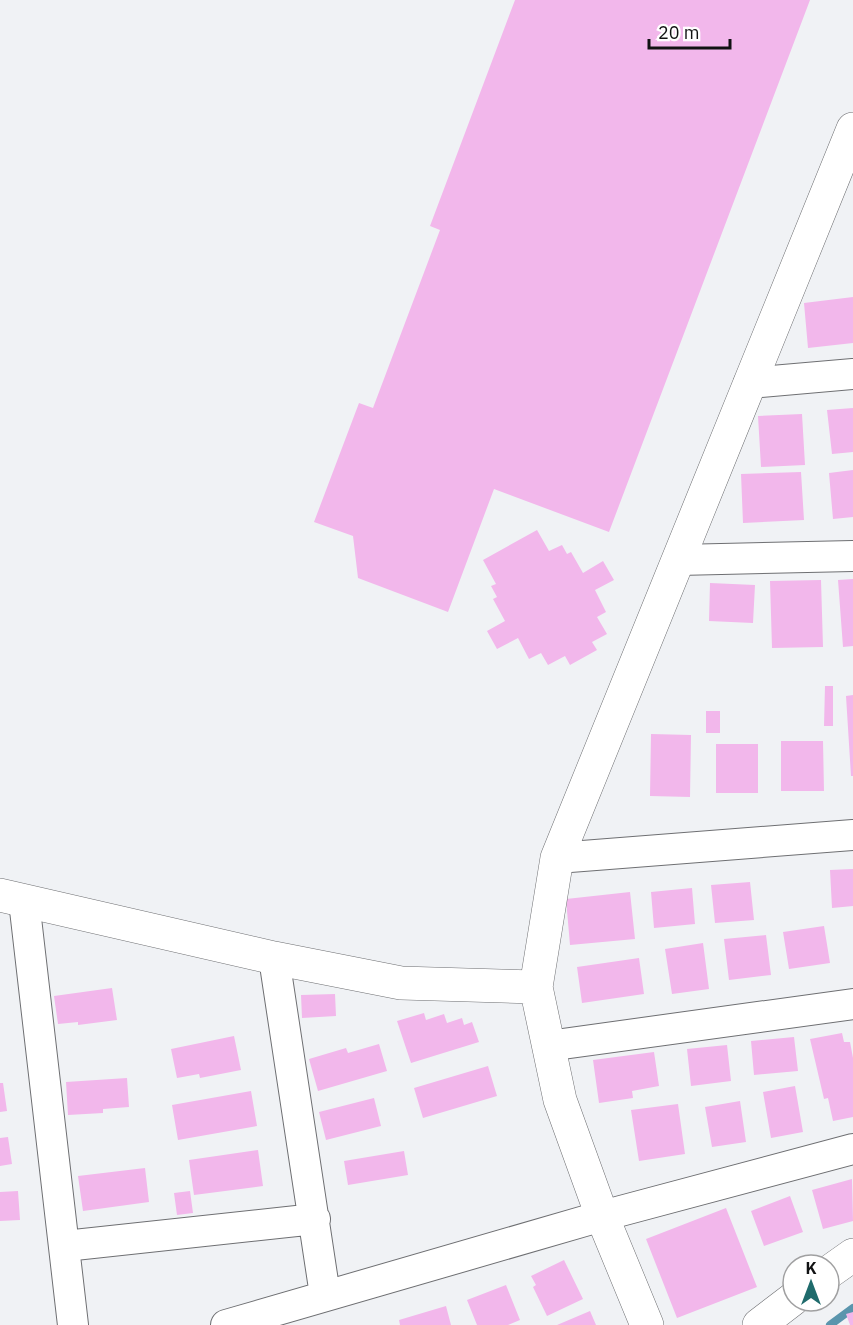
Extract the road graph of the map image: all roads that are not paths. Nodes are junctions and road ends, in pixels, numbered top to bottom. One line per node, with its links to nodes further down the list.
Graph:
1 (853, 129): 3 (street)
2 (853, 374): 3 (street)
3 (749, 383): 5 (street)
4 (853, 556): 5 (street)
5 (678, 560): 7 (street)
6 (853, 835): 7 (street)
7 (557, 858): 10 (street)
8 (12, 898): 9 (street); 16 (street)
9 (274, 958): 10 (street); 15 (street)
10 (536, 987): 12 (street)
11 (853, 1004): 12 (street)
12 (548, 1046): 14 (street)
13 (853, 1149): 14 (street)
14 (602, 1216): 17 (street); 21 (street)
15 (315, 1219): 16 (street); 17 (street)
16 (65, 1246): 19 (street)
17 (326, 1295): 20 (street)
18 (781, 1308): 22 (street)
19 (73, 1325)
20 (226, 1325)
21 (646, 1325)
22 (759, 1325)

